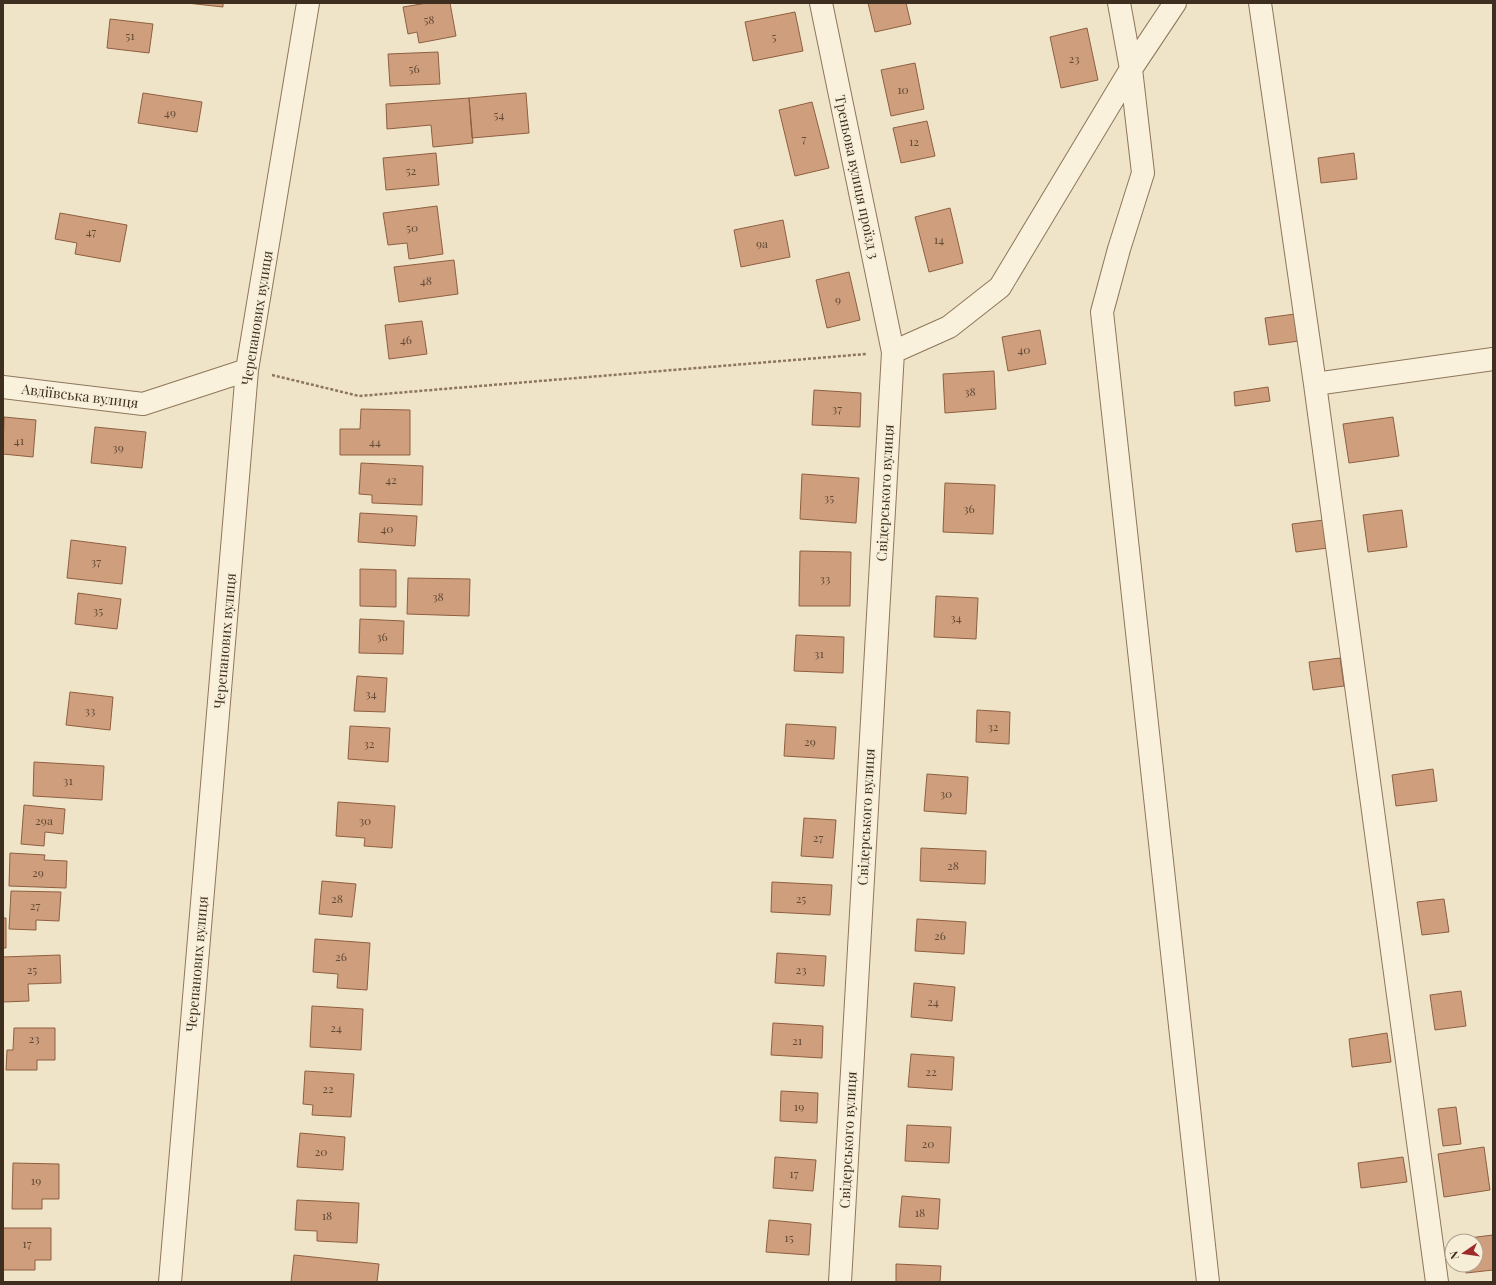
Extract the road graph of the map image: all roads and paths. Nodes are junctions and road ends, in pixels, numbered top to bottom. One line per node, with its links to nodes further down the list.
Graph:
1 (308, 3): 9 (street, Черепанових вулиця)
2 (821, 3): 7 (street, Треньова вулиця проїзд 3)
3 (1119, 3): 6 (street)
4 (1175, 3): 6 (street)
5 (1260, 3): 10 (street)
6 (1131, 69): 7 (street); 14 (street)
7 (893, 352): 9 (path); 13 (street, Свiдерського вулиця)
8 (1493, 359): 10 (street)
9 (248, 370): 11 (street, Авдіївська вулиця); 12 (street, Черепанових вулиця)
10 (1315, 384): 15 (street)
11 (3, 387)
12 (170, 1282)
13 (840, 1282)
14 (1208, 1282)
15 (1437, 1282)

